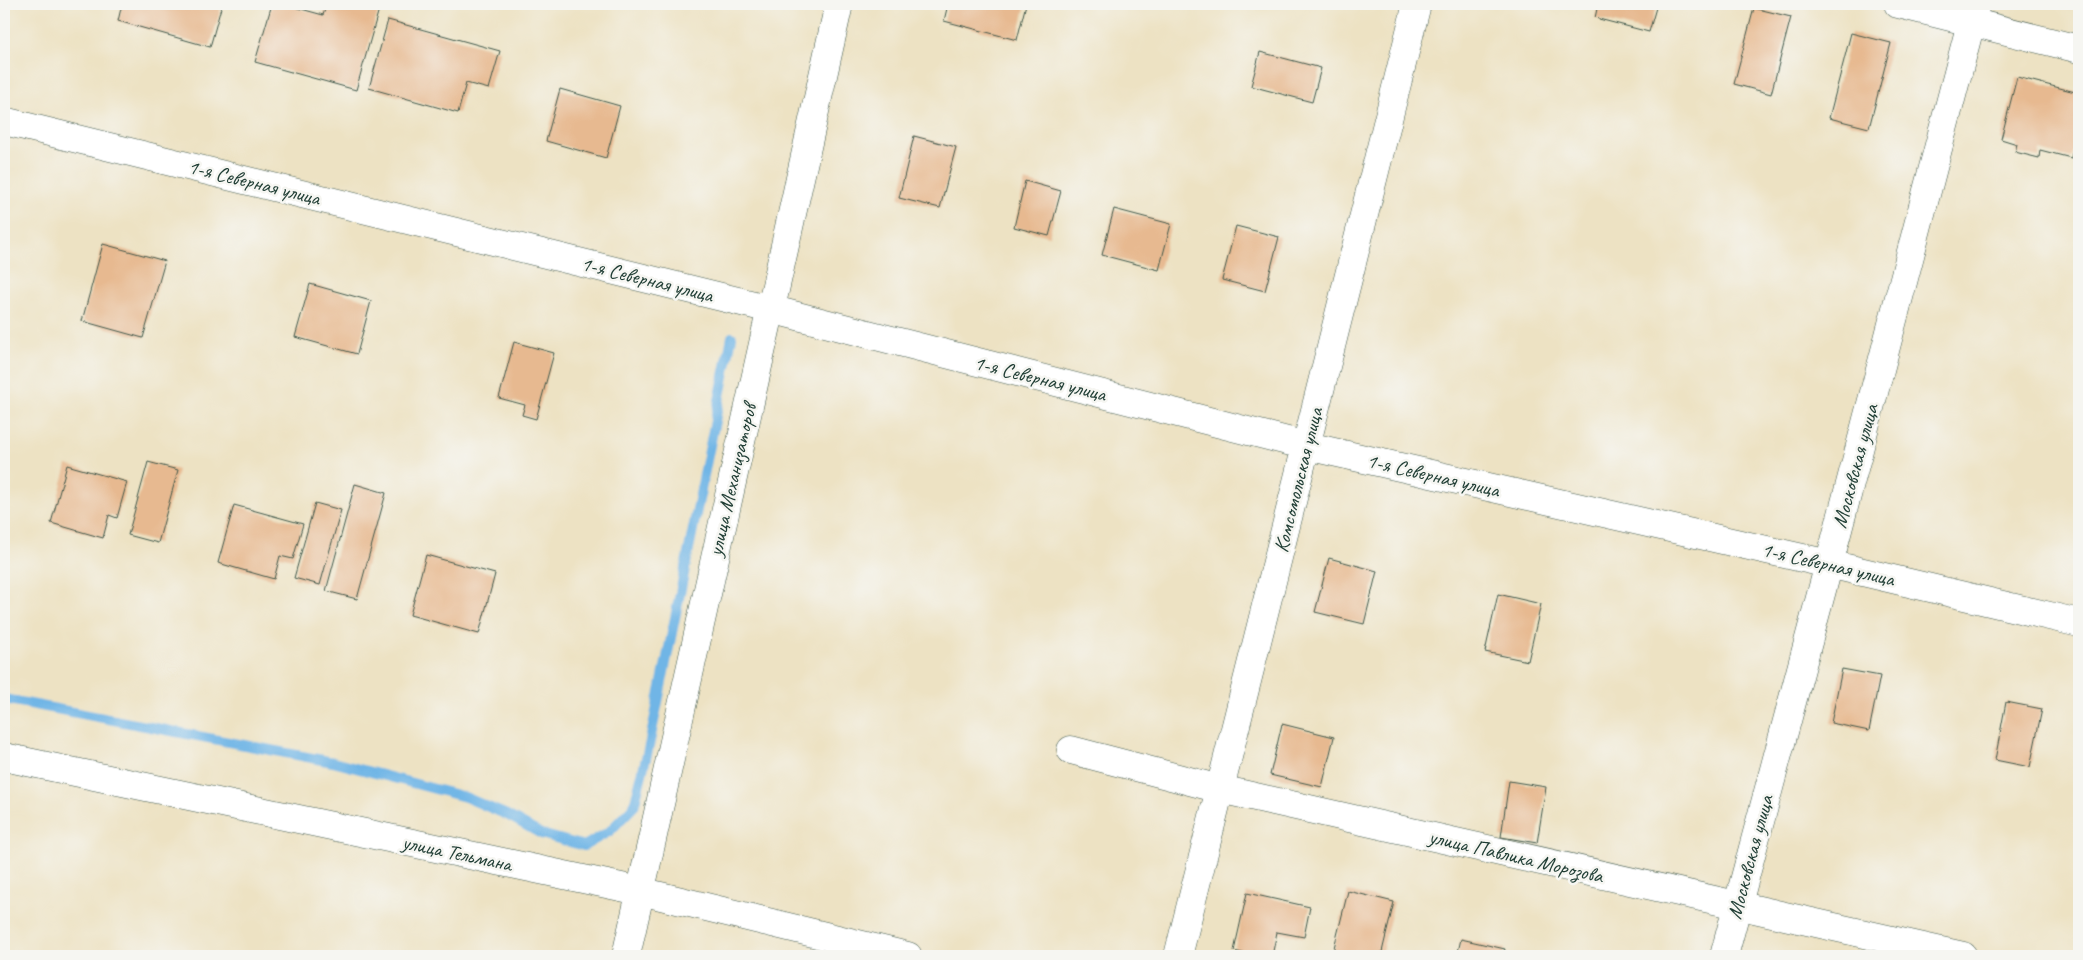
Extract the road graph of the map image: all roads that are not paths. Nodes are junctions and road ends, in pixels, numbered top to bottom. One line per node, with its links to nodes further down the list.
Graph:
1 (839, 4): 7 (street, улица Механизаторов)
2 (1417, 4): 8 (street, Комсомольская улица)
3 (1898, 4): 4 (street)
4 (1974, 13): 5 (street); 9 (street, Московская улица)
5 (2079, 49)
6 (4, 120): 7 (street, 1-я Северная улица)
7 (770, 309): 8 (street, 1-я Северная улица); 14 (street, улица Механизаторов)
8 (1307, 446): 9 (street, 1-я Северная улица); 13 (street, Комсомольская улица)
9 (1829, 564): 10 (street, 1-я Северная улица); 15 (street, Московская улица)
10 (2079, 623)
11 (1071, 750): 13 (street, улица Павлика Морозова)
12 (4, 757): 14 (street, улица Тельмана)
13 (1220, 789): 15 (street, улица Павлика Морозова); 18 (street, Комсомольская улица)
14 (640, 892): 16 (street, улица Механизаторов); 17 (street, улица Тельмана)
15 (1736, 906): 19 (street, Московская улица); 20 (street, улица Павлика Морозова)
16 (626, 956)
17 (908, 956)
18 (1178, 956)
19 (1724, 956)
20 (1964, 956)

